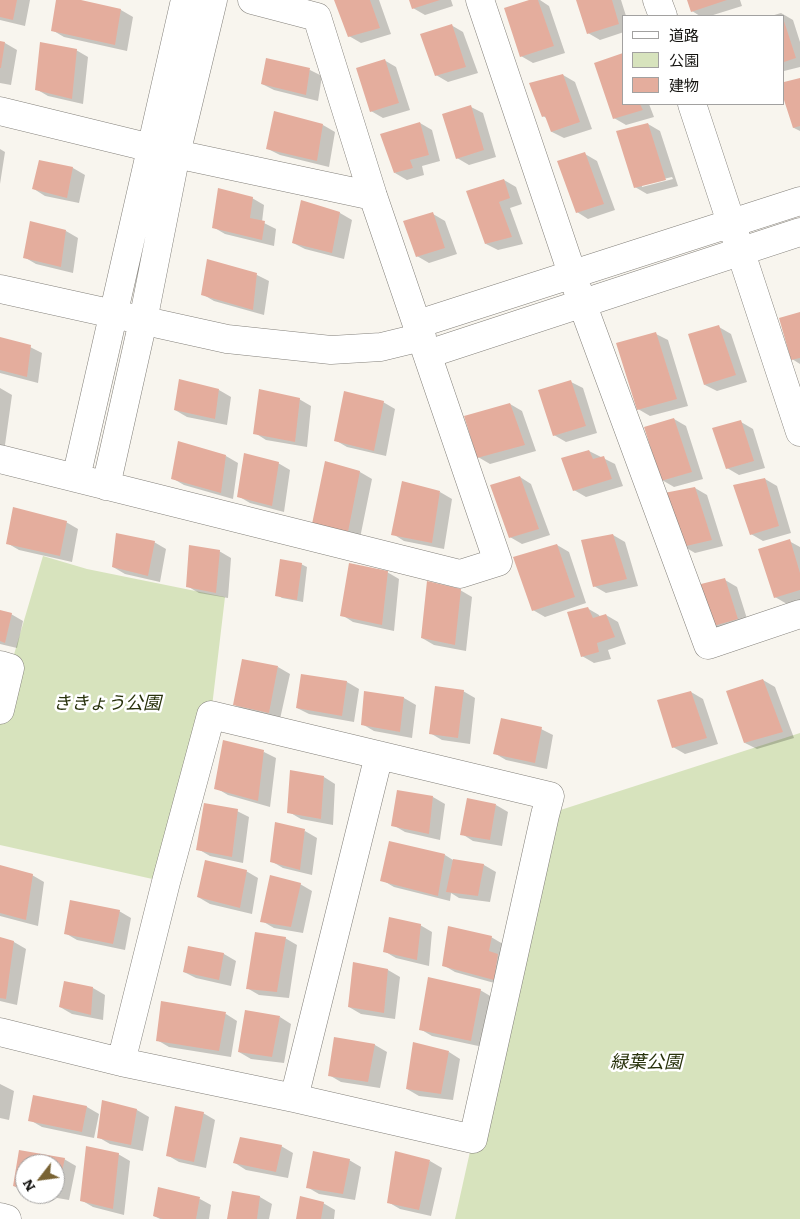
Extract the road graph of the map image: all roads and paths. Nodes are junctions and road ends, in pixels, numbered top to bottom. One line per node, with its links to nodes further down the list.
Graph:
1 (185, 0): 9 (street)
2 (213, 0): 9 (street)
3 (252, 0): 10 (street)
4 (480, 0): 15 (street)
5 (657, 0): 6 (street)
6 (663, 15)
7 (692, 105): 12 (street)
8 (0, 111): 9 (street)
9 (164, 151): 10 (street); 18 (street); 19 (street)
10 (373, 196): 20 (street)
11 (800, 201): 12 (street)
12 (732, 224): 14 (street); 15 (street)
13 (800, 232): 14 (street)
14 (740, 252): 17 (street); 21 (street)
15 (573, 275): 17 (street); 20 (street)
16 (0, 289): 18 (street)
17 (582, 303): 20 (street); 25 (street)
18 (114, 315): 19 (street); 23 (street)
19 (144, 322): 20 (street); 24 (street)
20 (422, 338): 24 (street)
21 (800, 432)
22 (0, 459): 23 (street)
23 (76, 478): 24 (street)
24 (106, 486)
25 (800, 614)
26 (0, 665): 27 (street)
27 (0, 710)
28 (379, 756): 30 (street); 31 (street); 31 (street)
29 (0, 1032): 30 (street)
30 (121, 1062): 31 (street)
31 (294, 1098)
32 (0, 1217): 33 (street)
33 (7, 1219)

